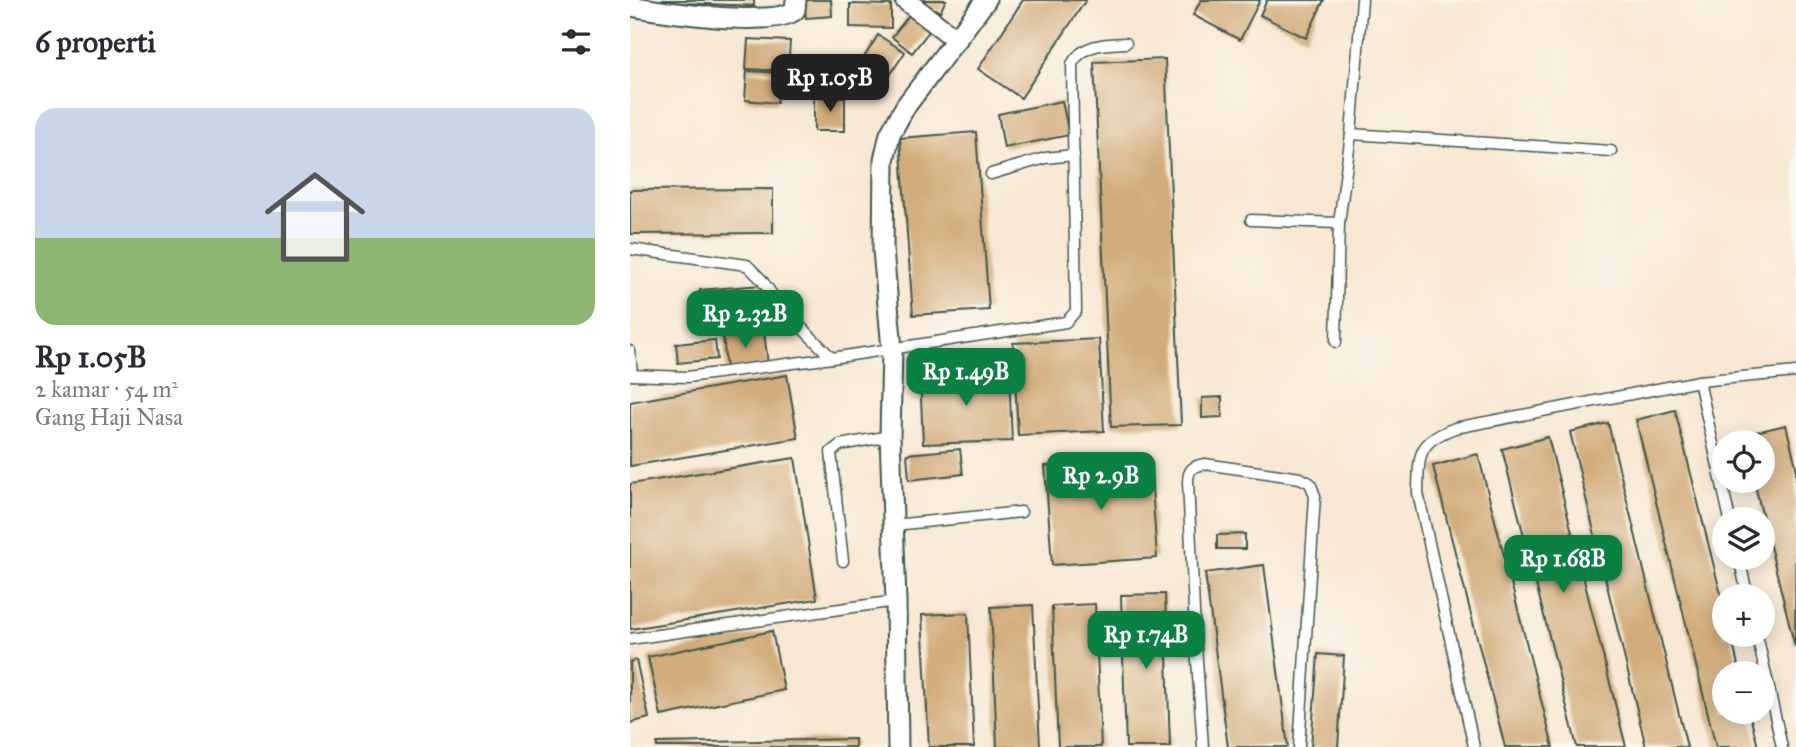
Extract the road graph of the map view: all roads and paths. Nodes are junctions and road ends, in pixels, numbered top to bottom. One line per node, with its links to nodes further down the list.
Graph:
1 (796, 0): 5 (street)
2 (905, 0): 6 (street)
3 (986, 0): 6 (street)
4 (1362, 0): 8 (lane)
5 (630, 6)
6 (957, 40): 16 (street)
7 (1126, 43): 10 (lane)
8 (1351, 134): 9 (lane); 13 (lane)
9 (1611, 150)
10 (1074, 155): 11 (lane); 16 (lane)
11 (991, 174)
12 (1251, 220): 13 (lane)
13 (1339, 223): 15 (lane)
14 (630, 250): 18 (lane)
15 (1336, 342)
16 (892, 349): 18 (lane); 22 (street)
17 (630, 351): 20 (lane)
18 (832, 358): 20 (lane)
19 (1796, 372): 21 (lane)
20 (631, 375)
21 (1699, 381): 23 (lane); 33 (lane)
22 (890, 436): 25 (street); 26 (lane)
23 (1727, 507)
24 (1021, 512): 25 (lane)
25 (894, 525): 27 (street)
26 (843, 561)
27 (896, 601): 28 (lane); 30 (street)
28 (630, 639)
29 (1760, 647): 34 (lane)
30 (898, 747)
31 (1203, 747): 32 (lane)
32 (1299, 747)
33 (1474, 747)
34 (1782, 747)

